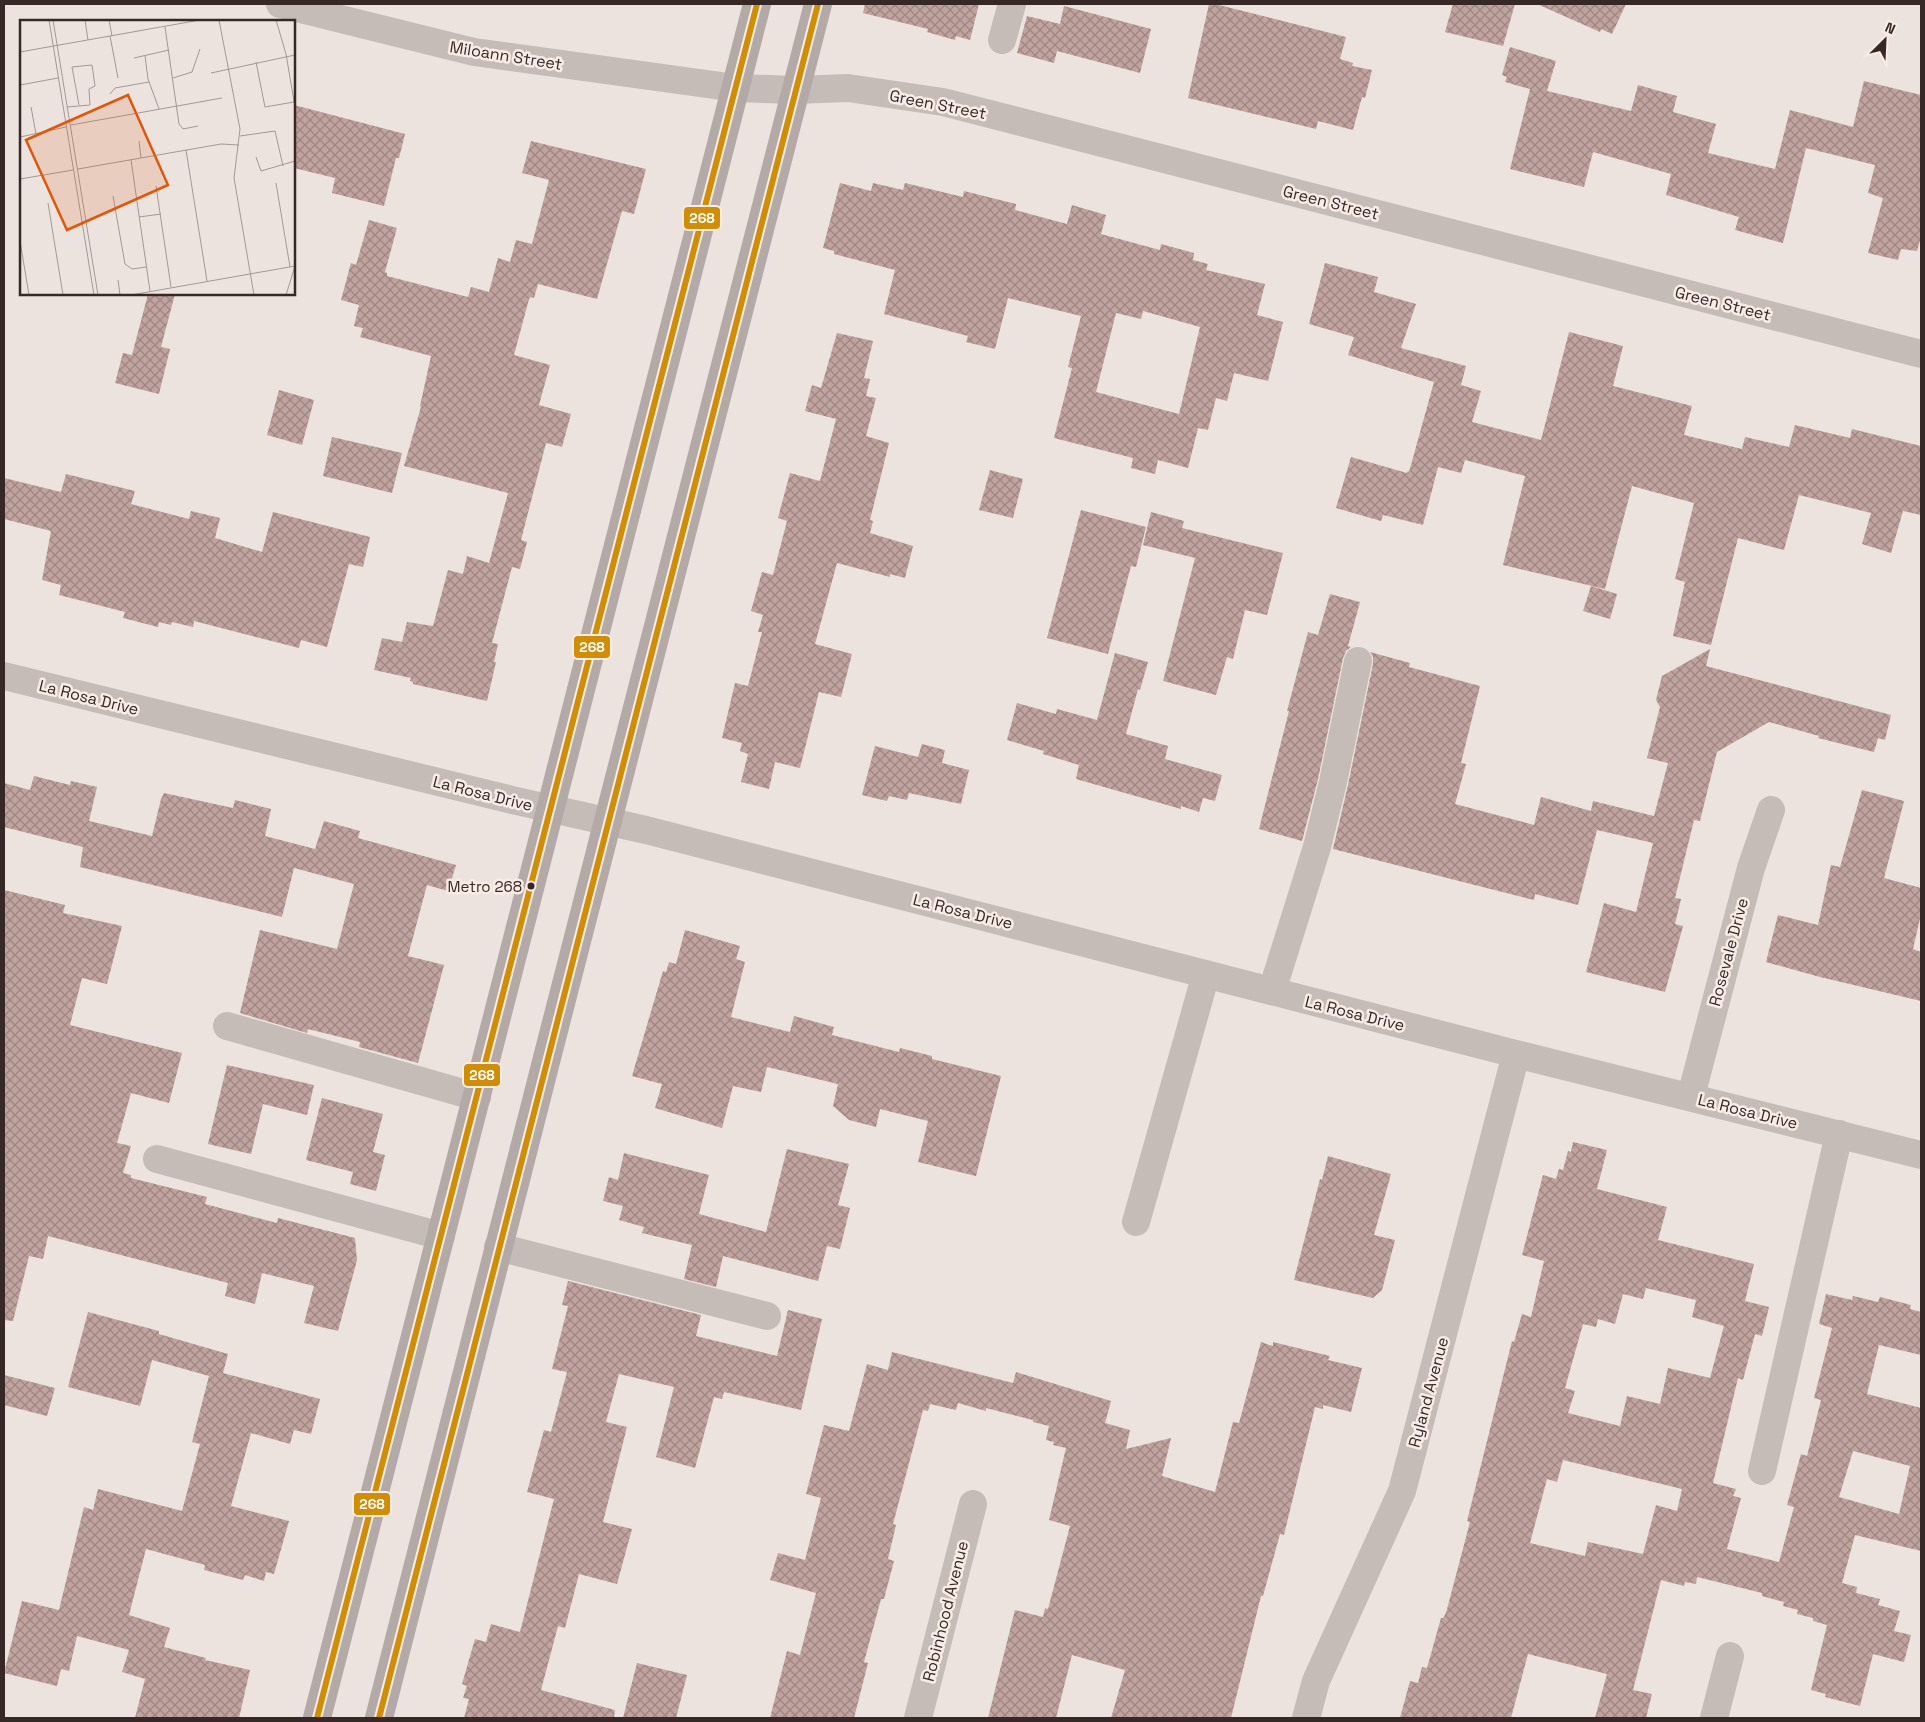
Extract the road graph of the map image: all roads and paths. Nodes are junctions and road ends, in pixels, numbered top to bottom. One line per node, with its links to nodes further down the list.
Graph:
1 (280, 4): 6 (street, Miloann Street)
2 (757, 4): 6 (main road)
3 (818, 4): 7 (main road)
4 (1012, 4): 5 (street)
5 (1002, 40)
6 (736, 88): 7 (street, Green Street); 11 (main road)
7 (795, 90): 8 (street, Green Street); 13 (main road)
8 (1921, 354)
9 (1358, 661): 15 (street)
10 (4, 676): 11 (street, La Rosa Drive)
11 (551, 810): 13 (street, La Rosa Drive); 19 (main road)
12 (1771, 810): 18 (street, Rosevale Drive)
13 (608, 820): 14 (street, La Rosa Drive); 25 (main road)
14 (1206, 974): 15 (street, La Rosa Drive); 23 (street)
15 (1272, 991): 17 (street, La Rosa Drive)
16 (227, 1026): 19 (street)
17 (1516, 1054): 18 (street, La Rosa Drive); 33 (street, Ryland Avenue)
18 (1691, 1096): 20 (street, La Rosa Drive)
19 (477, 1097): 24 (main road)
20 (1839, 1134): 21 (street, La Rosa Drive); 27 (street)
21 (1921, 1154)
22 (157, 1159): 24 (street)
23 (1136, 1222)
24 (442, 1236): 30 (main road)
25 (498, 1247): 26 (street); 31 (main road)
26 (767, 1316)
27 (1762, 1470)
28 (973, 1504): 32 (street, Robinhood Avenue)
29 (1730, 1656): 34 (street)
30 (317, 1718)
31 (379, 1718)
32 (918, 1718)
33 (1306, 1718)
34 (1714, 1718)

